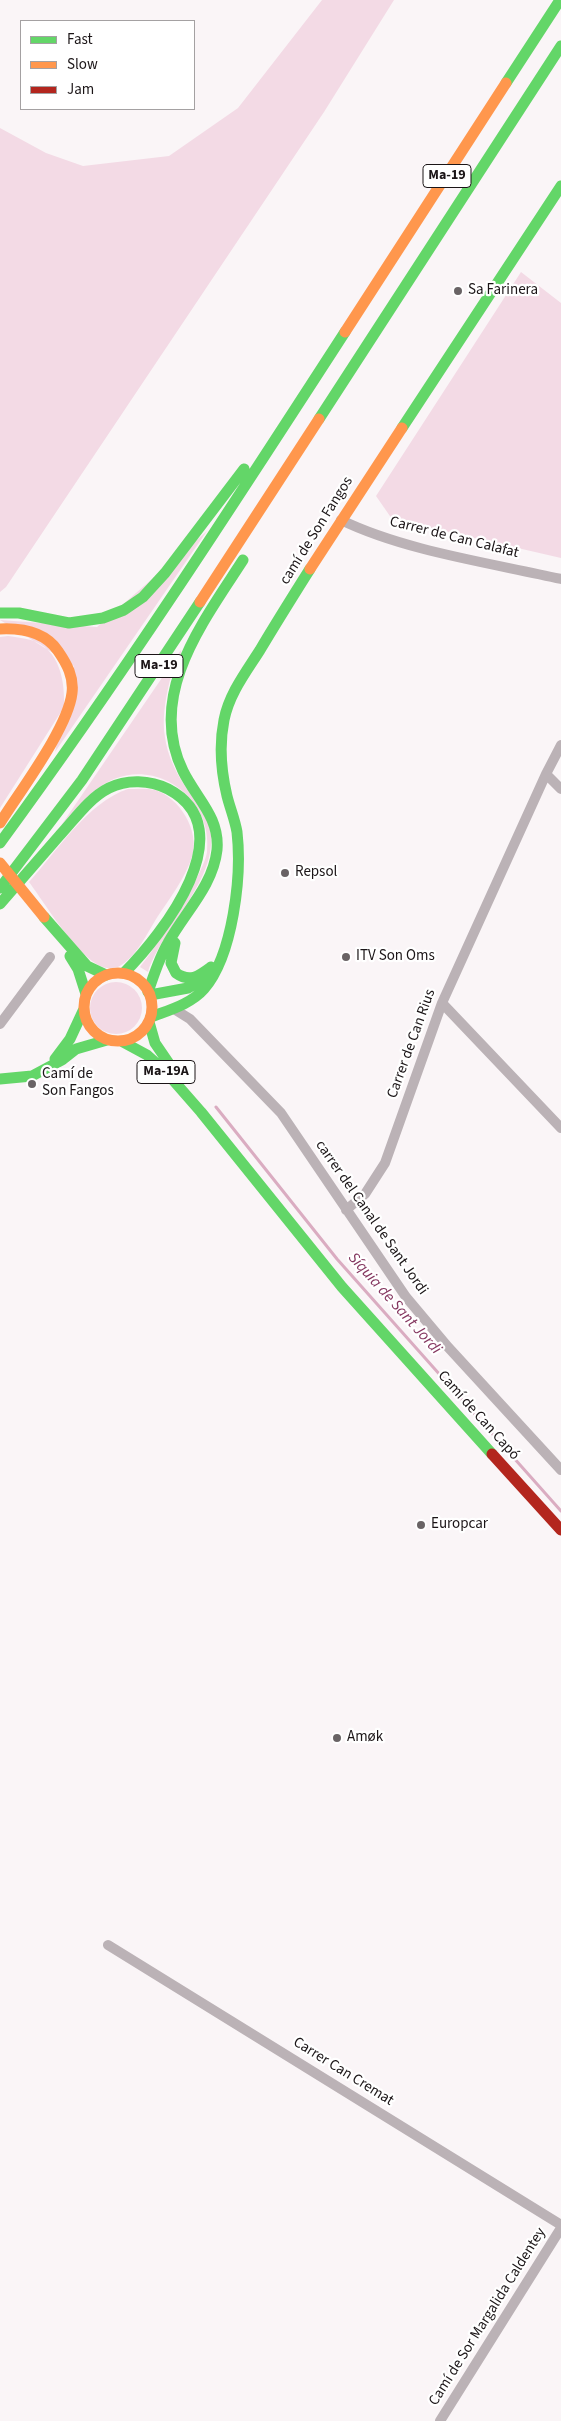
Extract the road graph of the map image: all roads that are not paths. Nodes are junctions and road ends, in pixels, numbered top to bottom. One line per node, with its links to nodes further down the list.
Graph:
1 (560, 0): 4 (main road, Ma-19)
2 (561, 46): 5 (main road, Ma-19)
3 (561, 186): 6 (main road, camí de Son Fangos)
4 (291, 413): 10 (main road); 16 (main road, Ma-19)
5 (309, 438): 7 (main road); 18 (main road, Ma-19)
6 (341, 520): 9 (street, Carrer de Can Calafat); 21 (main road, camí de Son Fangos)
7 (258, 534)
8 (248, 551): 20 (main road)
9 (561, 579)
10 (0, 613)
11 (0, 629): 15 (main road)
12 (561, 746): 13 (street, Carrer de Can Rius)
13 (546, 774): 14 (street); 29 (street, Carrer de Can Rius)
14 (561, 789)
15 (0, 822)
16 (0, 843)
17 (0, 863): 22 (main road, bridge)
18 (0, 888)
19 (0, 904): 25 (main road)
20 (185, 914): 24 (main road); 27 (main road)
21 (229, 928): 24 (main road); 30 (main road)
22 (62, 940): 26 (main road); 28 (main road)
23 (50, 957): 33 (street)
24 (211, 967): 27 (main road)
25 (124, 973): 26 (main road); 27 (main road)
26 (106, 974): 28 (main road)
27 (149, 993): 32 (main road)
28 (86, 994): 31 (main road)
29 (442, 1003): 39 (street); 40 (street, Carrer de Can Rius)
30 (174, 1009): 32 (main road); 40 (street, carrer del Canal de Sant Jordi)
31 (84, 1011): 34 (main road); 36 (main road)
32 (150, 1020): 35 (main road); 38 (main road, Camí de Can Capó / Ma-19A)
33 (0, 1024)
34 (107, 1040): 35 (main road); 36 (main road)
35 (123, 1042): 38 (main road, Camí de Can Capó / Ma-19A)
36 (46, 1069): 37 (main road)
37 (0, 1080)
38 (202, 1112): 42 (main road, Camí de Can Capó / Ma-19A)
39 (561, 1128)
40 (346, 1210): 41 (street, carrer del Canal de Sant Jordi)
41 (561, 1470)
42 (561, 1530)
43 (108, 1945): 44 (street, Carrer Can Cremat)
44 (561, 2226): 45 (street, Camí de Sor Margalida Caldentey)
45 (440, 2421)

